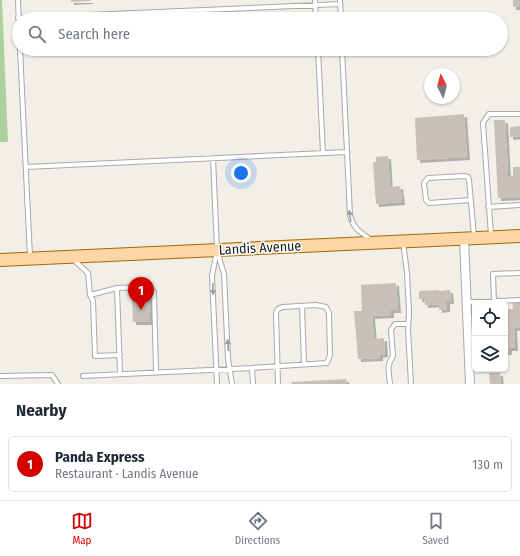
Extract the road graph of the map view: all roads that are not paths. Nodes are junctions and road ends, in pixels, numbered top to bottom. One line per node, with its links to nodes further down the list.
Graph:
1 (18, 0): 4 (lane)
2 (315, 2): 3 (lane); 5 (lane); 6 (lane)
3 (340, 2): 7 (lane)
4 (18, 12)
5 (129, 12)
6 (316, 12)
7 (341, 12)
8 (20, 56): 15 (lane)
9 (318, 56): 13 (lane)
10 (342, 56): 12 (lane)
11 (520, 114): 18 (lane)
12 (347, 152): 13 (lane); 23 (lane, one-way to 12)
13 (323, 153): 14 (lane)
14 (213, 158): 15 (lane); 24 (lane)
15 (26, 167): 26 (lane)
16 (471, 200): 16 (lane); 20 (lane)
17 (520, 205): 18 (lane)
18 (488, 207): 21 (lane)
19 (520, 236): 21 (main road, Landis Avenue)
20 (469, 238): 21 (main road, Landis Avenue); 22 (main road, Landis Avenue); 34 (street)
21 (491, 238)
22 (403, 242): 23 (main road, Landis Avenue); 37 (lane)
23 (375, 243): 24 (main road, Landis Avenue)
24 (217, 250): 25 (main road, Landis Avenue); 42 (lane, one-way to 24); 43 (lane, one-way to 43)
25 (72, 257): 26 (main road, Landis Avenue); 30 (lane)
26 (30, 259): 27 (main road, Landis Avenue)
27 (0, 260)
28 (520, 273): 31 (lane)
29 (117, 288): 30 (lane); 38 (lane); 44 (lane)
30 (90, 295): 38 (lane)
31 (494, 300)
32 (520, 300): 33 (lane)
33 (508, 301)
34 (467, 302): 35 (lane); 55 (street)
35 (472, 302)
36 (302, 306): 39 (lane); 39 (lane); 40 (lane)
37 (408, 324): 53 (lane); 54 (lane)
38 (120, 354): 45 (lane)
39 (304, 364): 40 (lane)
40 (277, 366): 41 (lane); 52 (lane)
41 (252, 368): 42 (lane); 51 (lane)
42 (230, 369): 43 (lane); 50 (lane)
43 (216, 370): 44 (lane); 49 (lane)
44 (156, 372): 45 (lane)
45 (120, 374): 47 (lane)
46 (0, 376): 48 (lane)
47 (83, 376)
48 (58, 384)
49 (217, 384)
50 (232, 384)
51 (253, 384)
52 (278, 384)
53 (390, 384)
54 (411, 384)
55 (470, 384)

